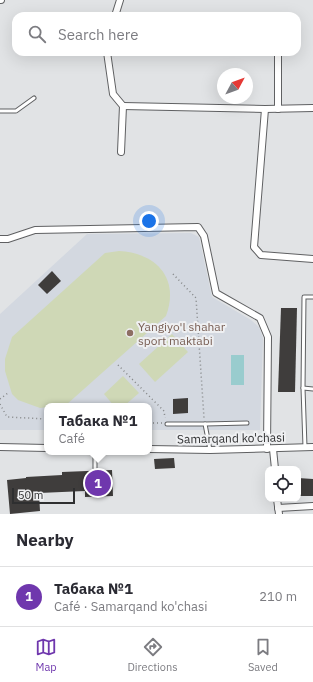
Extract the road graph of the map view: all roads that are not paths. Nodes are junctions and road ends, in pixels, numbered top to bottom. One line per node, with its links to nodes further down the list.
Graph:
1 (120, 0): 2 (street)
2 (116, 12)
3 (108, 56): 6 (street)
4 (278, 56): 9 (street)
5 (34, 98): 10 (lane)
6 (123, 106): 8 (street); 11 (street)
7 (313, 108): 9 (street)
8 (265, 109): 9 (street); 13 (street)
9 (278, 109)
10 (0, 111)
11 (121, 152)
12 (0, 239): 25 (street)
13 (313, 259)
14 (313, 297): 15 (lane)
15 (303, 388): 16 (lane); 21 (lane)
16 (313, 389)
17 (167, 424): 18 (lane)
18 (205, 424): 19 (lane); 26 (lane)
19 (247, 424)
20 (0, 447): 23 (street)
21 (306, 447): 22 (street, Samarqand ko'chasi); 25 (street, Samarqand ko'chasi)
22 (313, 447)
23 (44, 448)
24 (152, 449): 26 (street, Samarqand ko'chasi)
25 (270, 449): 26 (street, Samarqand ko'chasi); 28 (street)
26 (210, 450)
27 (95, 455): 29 (lane)
28 (274, 466)
29 (95, 468)
30 (313, 506): 31 (street)
31 (278, 511)

